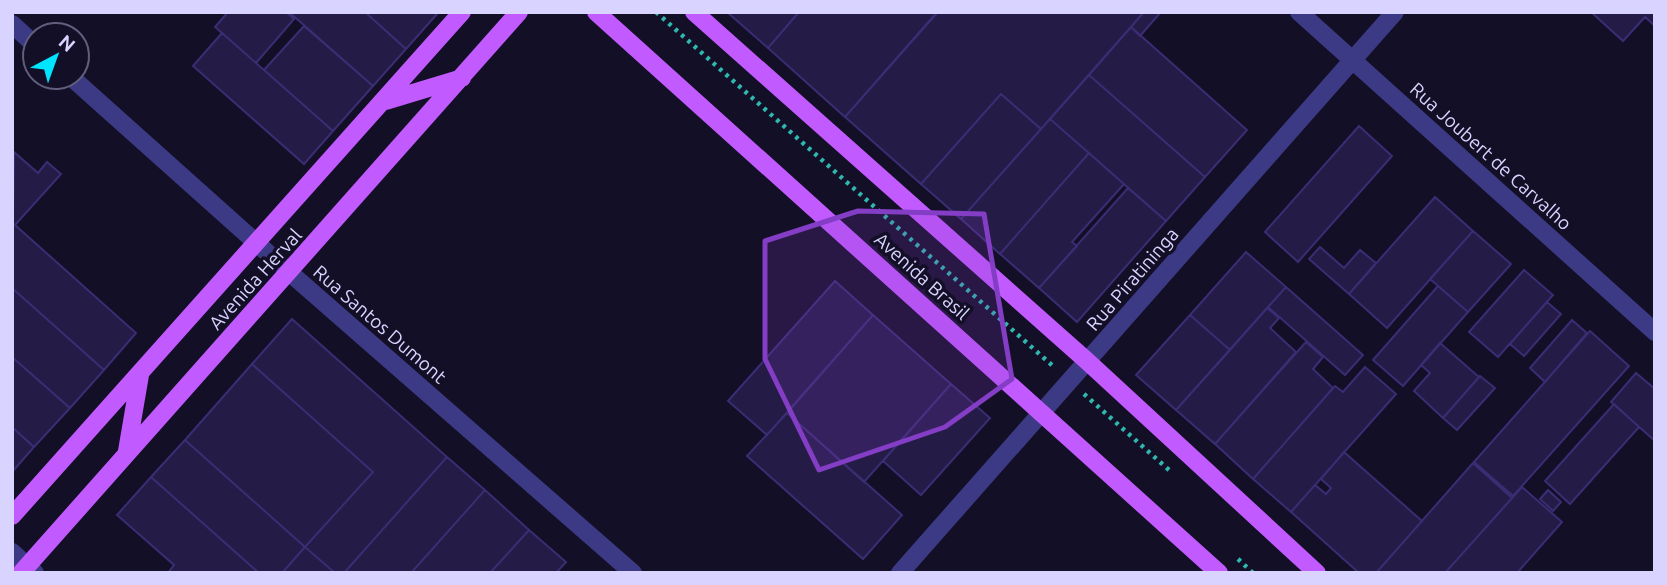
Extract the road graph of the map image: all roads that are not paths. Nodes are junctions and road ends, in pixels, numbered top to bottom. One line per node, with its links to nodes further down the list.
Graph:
1 (462, 12): 10 (main road, Avenida Herval)
2 (519, 12): 8 (main road, Avenida Herval)
3 (596, 12): 16 (main road, Avenida Brasil)
4 (694, 12): 14 (main road)
5 (1299, 12): 7 (street, Rua Joubert de Carvalho)
6 (1395, 12): 7 (street, Rua Piratininga)
7 (1352, 60): 13 (street, Rua Joubert de Carvalho); 14 (street, Rua Piratininga)
8 (461, 78): 10 (main road); 12 (main road, Avenida Herval)
9 (87, 91): 11 (street, Rua Santos Dumont)
10 (386, 100): 11 (main road, Avenida Herval)
11 (257, 243): 12 (street, Rua Santos Dumont); 15 (main road, Avenida Herval)
12 (289, 272): 17 (main road, Avenida Herval); 21 (street, Rua Santos Dumont)
13 (1655, 332)
14 (1087, 361): 16 (street, Rua Piratininga); 24 (main road)
15 (140, 375): 17 (main road); 18 (main road, Avenida Herval)
16 (1043, 412): 22 (street, Rua Piratininga); 23 (main road, Avenida Brasil)
17 (127, 453): 20 (main road, Avenida Herval)
18 (12, 516)
19 (12, 552): 20 (street)
20 (28, 570)
21 (633, 573)
22 (900, 573)
23 (1219, 573)
24 (1317, 573)

